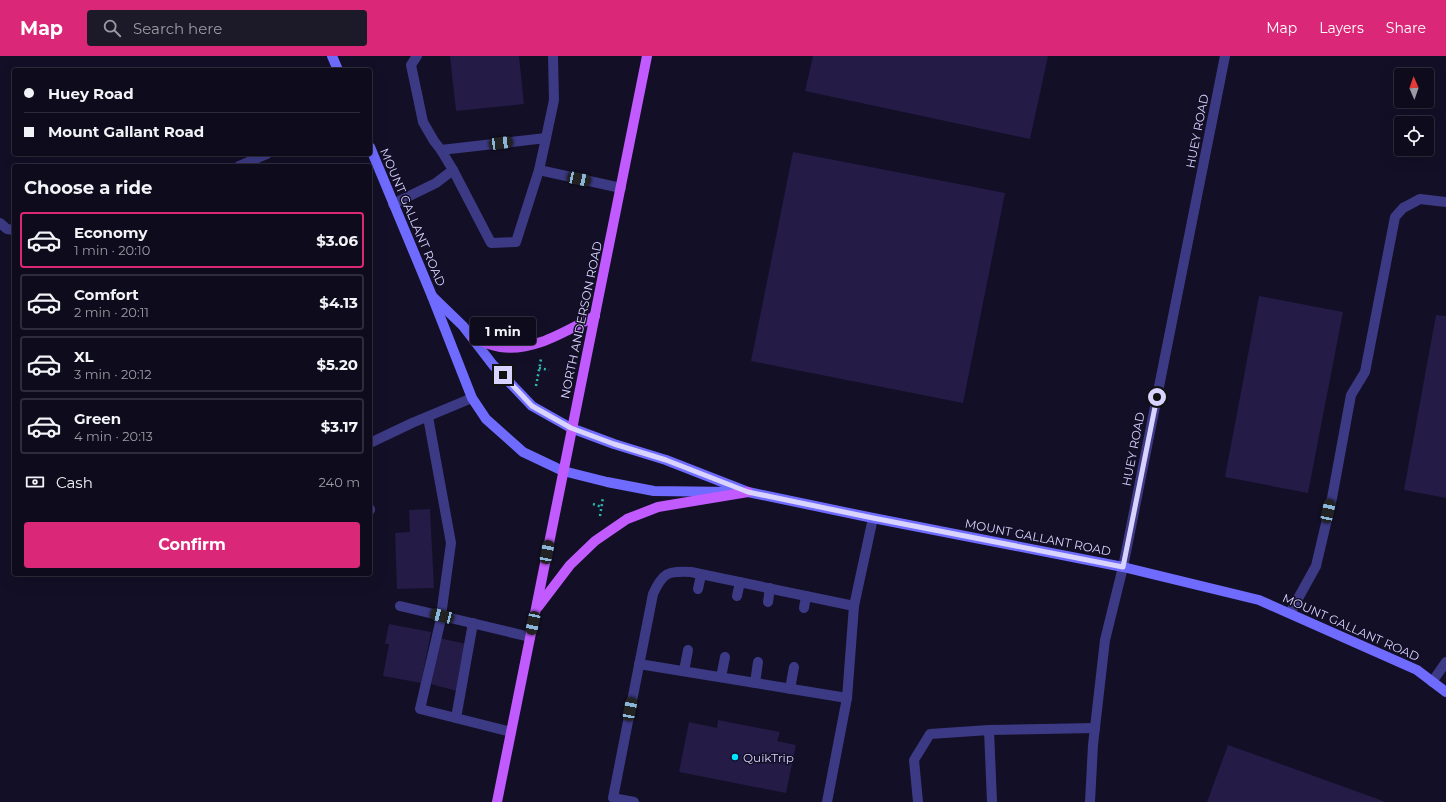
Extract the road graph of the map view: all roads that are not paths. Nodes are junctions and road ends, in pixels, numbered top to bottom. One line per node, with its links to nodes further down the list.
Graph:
1 (332, 56): 6 (street)
2 (417, 56): 8 (street)
3 (553, 56): 7 (street)
4 (647, 56): 14 (main road, NORTH ANDERSON ROAD)
5 (1225, 56): 29 (street, HUEY ROAD)
6 (337, 68)
7 (546, 138): 8 (street); 13 (street)
8 (441, 150): 12 (street)
9 (372, 152): 16 (street, MOUNT GALLANT ROAD)
10 (262, 156): 11 (street)
11 (244, 164)
12 (453, 170): 13 (street); 16 (street)
13 (538, 170): 14 (street)
14 (621, 188): 20 (main road, NORTH ANDERSON ROAD)
15 (1446, 202): 41 (street)
16 (393, 204): 19 (street, MOUNT GALLANT ROAD)
17 (0, 223): 18 (street)
18 (12, 230)
19 (432, 296): 21 (street, MOUNT GALLANT ROAD); 22 (street, MOUNT GALLANT ROAD)
20 (595, 316): 21 (main road); 24 (main road, NORTH ANDERSON ROAD)
21 (473, 338): 24 (street, MOUNT GALLANT ROAD)
22 (472, 398): 23 (street); 26 (street, MOUNT GALLANT ROAD)
23 (428, 417): 25 (street); 42 (street)
24 (571, 428): 26 (main road, NORTH ANDERSON ROAD); 27 (street, MOUNT GALLANT ROAD)
25 (372, 443)
26 (563, 471): 27 (street, MOUNT GALLANT ROAD); 40 (main road, NORTH ANDERSON ROAD)
27 (748, 492): 28 (street, MOUNT GALLANT ROAD); 40 (main road)
28 (873, 518): 29 (street, MOUNT GALLANT ROAD); 38 (street)
29 (1123, 567): 41 (street, MOUNT GALLANT ROAD); 59 (street, HUEY ROAD)
30 (701, 575): 31 (street); 33 (street); 49 (street)
31 (740, 582): 32 (street); 34 (street)
32 (770, 588): 35 (street); 36 (street)
33 (698, 589)
34 (737, 596)
35 (806, 596): 38 (street); 39 (street)
36 (768, 602)
37 (400, 606): 42 (street)
38 (854, 606): 57 (street)
39 (804, 608)
40 (536, 609): 44 (main road, NORTH ANDERSON ROAD)
41 (1290, 613): 53 (street, MOUNT GALLANT ROAD)
42 (442, 616): 43 (street); 58 (street)
43 (473, 624): 44 (street); 58 (street)
44 (530, 637): 61 (main road, NORTH ANDERSON ROAD)
45 (688, 650): 51 (street)
46 (725, 657): 52 (street)
47 (758, 662): 54 (street)
48 (1446, 662): 53 (street)
49 (639, 664): 51 (street); 62 (street)
50 (794, 667): 55 (street)
51 (684, 671): 52 (street)
52 (721, 677): 54 (street)
53 (1432, 682): 56 (street, MOUNT GALLANT ROAD)
54 (755, 683): 55 (street)
55 (790, 689): 57 (street)
56 (1446, 692)
57 (847, 698): 65 (street)
58 (456, 718): 61 (street)
59 (1095, 728): 60 (street); 68 (street, HUEY ROAD)
60 (989, 730): 66 (street); 67 (street)
61 (511, 732): 63 (main road, NORTH ANDERSON ROAD)
62 (612, 800): 64 (street)
63 (497, 802)
64 (634, 802)
65 (827, 802)
66 (918, 802)
67 (992, 802)
68 (1090, 802)

